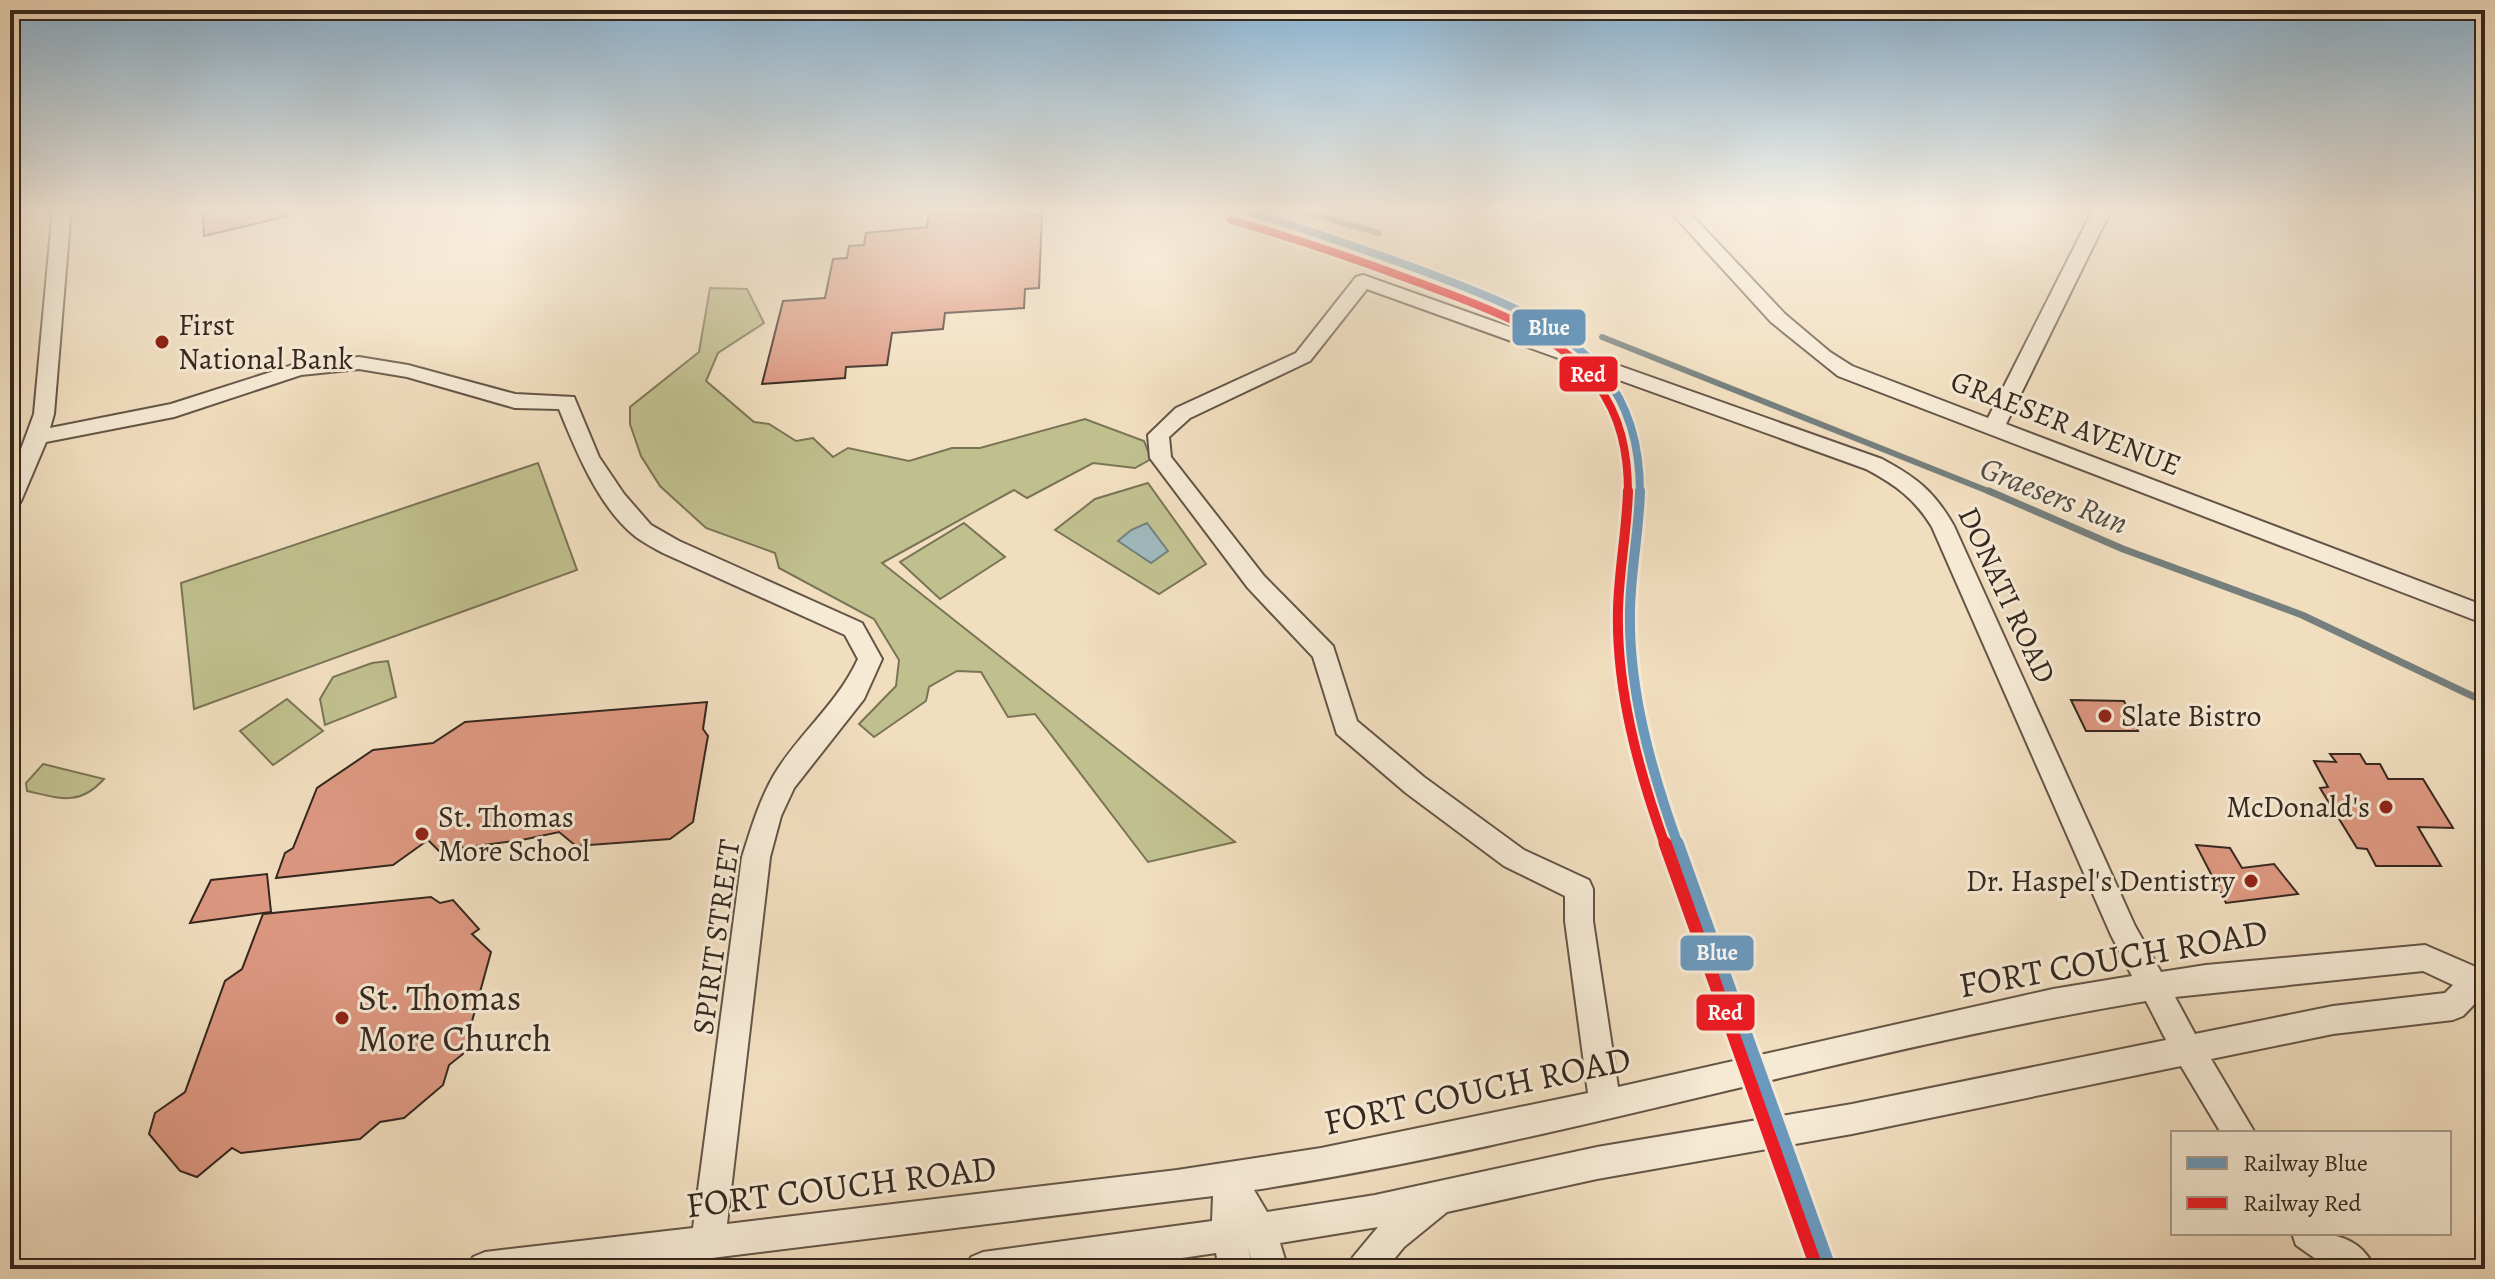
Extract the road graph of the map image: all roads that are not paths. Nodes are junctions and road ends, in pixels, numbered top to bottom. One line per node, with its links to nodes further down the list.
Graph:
1 (57, 268): 5 (street)
2 (1733, 268): 4 (street, GRAESER AVENUE)
3 (2073, 268): 4 (street)
4 (1994, 427): 7 (street, GRAESER AVENUE)
5 (38, 437): 6 (street); 17 (street, SPIRIT STREET)
6 (10, 501)
7 (2485, 615)
8 (2480, 981): 9 (street, FORT COUCH ROAD); 10 (street, FORT COUCH ROAD)
9 (2151, 986): 10 (street, DONATI ROAD); 11 (street, FORT COUCH ROAD); 11 (street, DONATI ROAD)
10 (2187, 1048): 12 (street, DONATI ROAD); 14 (street, FORT COUCH ROAD)
11 (1605, 1105): 13 (street, FORT COUCH ROAD)
12 (2238, 1131)
13 (1230, 1179): 15 (street); 17 (street, FORT COUCH ROAD)
14 (1448, 1194): 15 (street, FORT COUCH ROAD); 22 (street)
15 (1244, 1233): 19 (street, FORT COUCH ROAD); 20 (street); 21 (street)
16 (2311, 1235): 23 (street)
17 (708, 1242): 18 (street, FORT COUCH ROAD)
18 (485, 1269)
19 (983, 1269)
20 (1236, 1269)
21 (1271, 1269)
22 (1365, 1269)
23 (2358, 1269)

